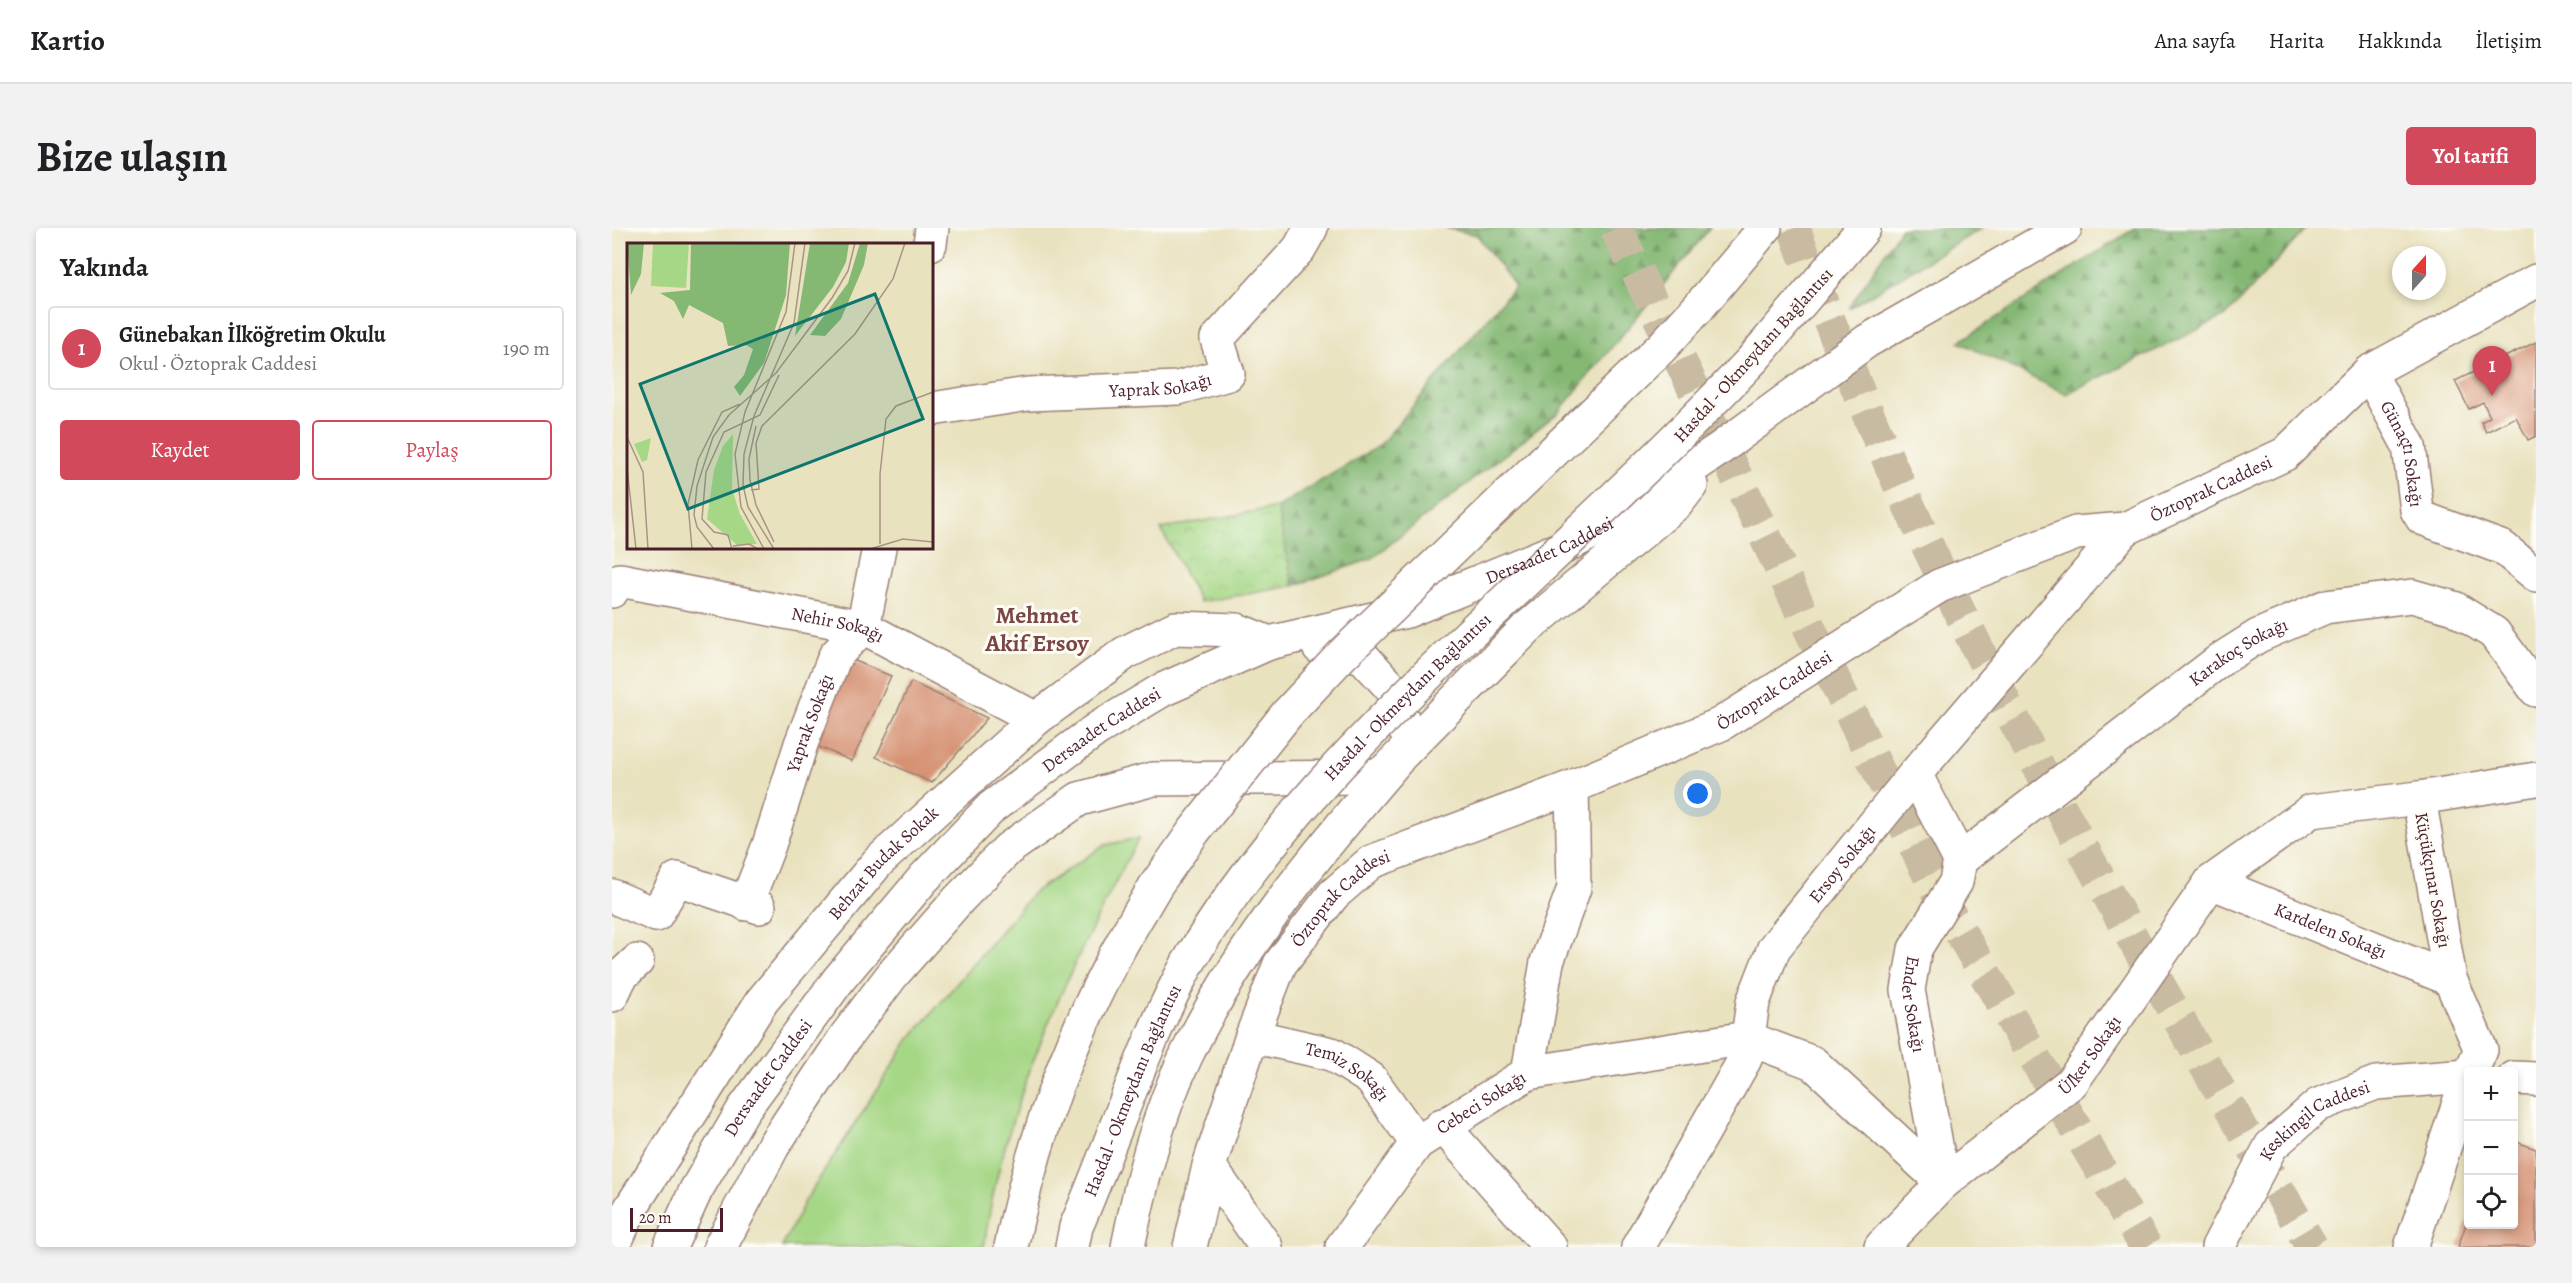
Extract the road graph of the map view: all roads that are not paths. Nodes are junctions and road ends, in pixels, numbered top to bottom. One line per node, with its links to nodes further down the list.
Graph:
1 (932, 228): 6 (main road)
2 (1765, 228): 45 (main road, bridge)
3 (1864, 228): 40 (main road, Hasdal - Okmeydanı Bağlantısı, bridge)
4 (2065, 228): 10 (main road, Dersaadet Caddesi)
5 (1305, 238): 9 (main road, Yaprak Sokağı)
6 (930, 243)
7 (2536, 281): 8 (main road, Öztoprak Caddesi)
8 (2369, 372): 11 (main road, Öztoprak Caddesi); 13 (main road, Günaçtı Sokağı)
9 (933, 409)
10 (1718, 450): 16 (main road, Dersaadet Caddesi); 19 (main road, Dersaadet Caddesi)
11 (2125, 529): 20 (main road, Ersoy Sokağı); 22 (main road, Öztoprak Caddesi)
12 (879, 549): 15 (main road)
13 (2536, 575)
14 (616, 586): 15 (main road, Nehir Sokağı)
15 (863, 627): 18 (main road, Nehir Sokağı); 26 (main road, Yaprak Sokağı)
16 (1269, 643): 18 (main road, Behzat Budak Sokak); 19 (main road); 43 (main road, Dersaadet Caddesi)
17 (2536, 690): 24 (main road, Karakoç Sokağı)
18 (1036, 719): 42 (main road, Behzat Budak Sokak)
19 (1397, 760): 44 (main road, Dersaadet Caddesi); 48 (main road)
20 (1915, 774): 24 (main road); 31 (main road, Ersoy Sokağı)
21 (2536, 779): 23 (main road, Küçükçınar Sokağı)
22 (1572, 787): 30 (main road, Öztoprak Caddesi); 33 (main road)
23 (2419, 798): 25 (main road, Ülker Sokağı); 28 (main road, Küçükçınar Sokağı)
24 (1960, 860): 41 (main road, Ender Sokağı)
25 (2211, 882): 28 (main road, Kardelen Sokağı); 41 (main road, Ülker Sokağı)
26 (612, 896)
27 (637, 962): 29 (main road)
28 (2450, 979): 32 (main road, Küçükçınar Sokağı)
29 (612, 995)
30 (1252, 1036): 38 (main road, Temiz Sokağı); 39 (main road, Öztoprak Caddesi)
31 (1747, 1038): 33 (main road, Cebeci Sokağı); 41 (main road); 53 (main road, Ersoy Sokağı)
32 (2473, 1067)
33 (1528, 1072): 38 (main road, Cebeci Sokağı)
34 (2464, 1076): 55 (main road, Keskingil Caddesi)
35 (2518, 1078): 36 (main road)
36 (2536, 1079)
37 (2464, 1091): 56 (main road)
38 (1430, 1134): 51 (main road, Cebeci Sokağı); 52 (main road, Temiz Sokağı)
39 (1209, 1166): 49 (main road, Öztoprak Caddesi); 50 (main road)
40 (1096, 1180): 46 (main road, Hasdal - Okmeydanı Bağlantısı); 47 (main road)
41 (1943, 1183): 54 (main road, Ülker Sokağı)
42 (613, 1247)
43 (670, 1247)
44 (720, 1247)
45 (1011, 1247)
46 (1072, 1247)
47 (1095, 1247)
48 (1128, 1247)
49 (1190, 1247)
50 (1266, 1247)
51 (1342, 1247)
52 (1550, 1247)
53 (1638, 1247)
54 (1881, 1247)
55 (2218, 1247)
56 (2411, 1247)

